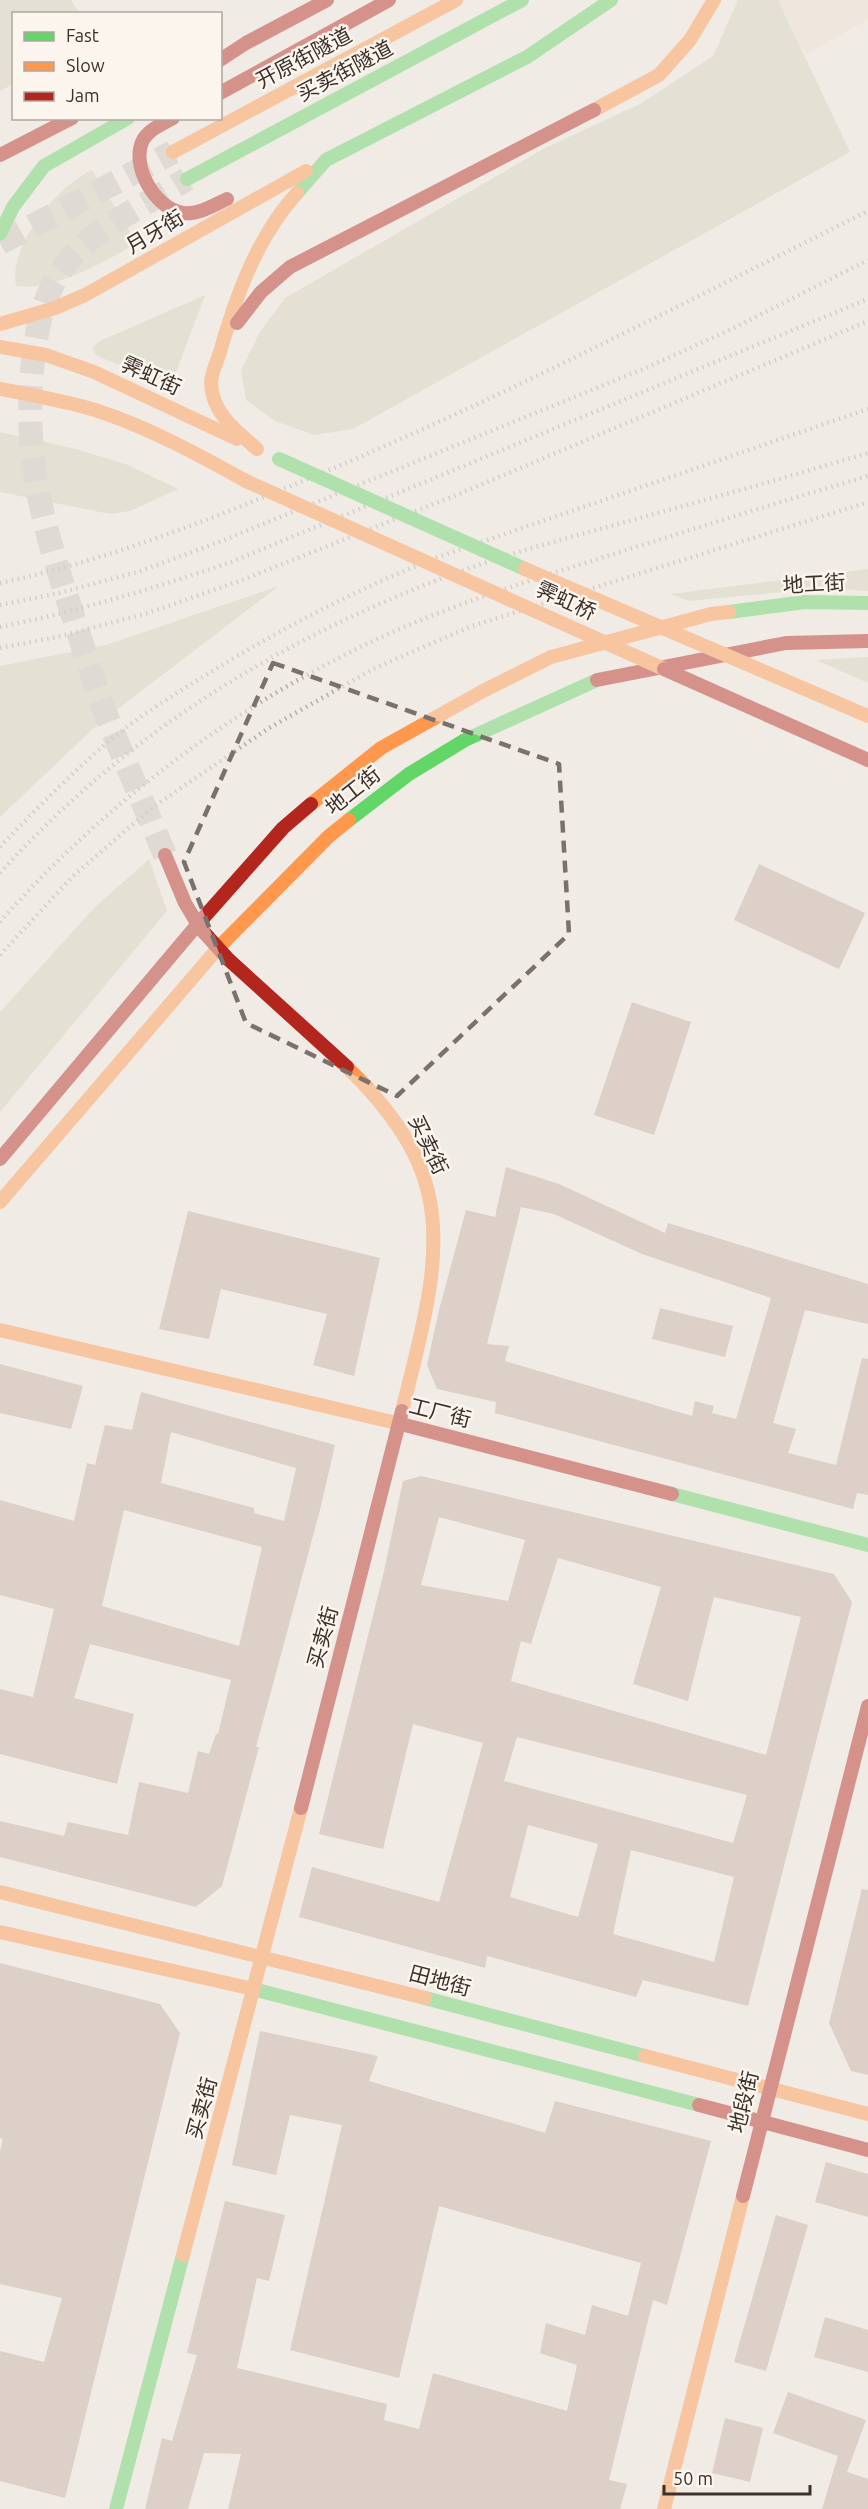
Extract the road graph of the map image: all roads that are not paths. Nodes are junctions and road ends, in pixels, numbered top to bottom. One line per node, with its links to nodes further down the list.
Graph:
1 (327, 0): 7 (main road)
2 (389, 0): 10 (main road)
3 (456, 0): 14 (main road, 开原街隧道)
4 (522, 0): 17 (main road, 买卖街隧道)
5 (611, 0): 16 (main road, 月牙街)
6 (714, 0): 21 (main road)
7 (246, 43): 8 (main road); 9 (main road)
8 (222, 52)
9 (222, 59)
10 (222, 92)
11 (68, 120): 15 (main road)
12 (124, 120): 18 (main road)
13 (170, 120): 16 (main road)
14 (173, 152)
15 (0, 155)
16 (326, 160): 19 (main road, 月牙街); 21 (main road, 月牙街)
17 (187, 179)
18 (0, 234)
19 (0, 324)
20 (0, 347): 25 (main road, 霁虹街)
21 (218, 359): 25 (main road, 月牙街)
22 (13, 377): 24 (main road)
23 (0, 389): 24 (main road)
24 (48, 399): 30 (main road, 霁虹桥, bridge)
25 (257, 449): 26 (main road, 霁虹街)
26 (279, 459): 29 (main road, 霁虹桥, bridge)
27 (868, 603): 32 (main road, 地工街)
28 (868, 641): 33 (main road, 地工街)
29 (868, 716)
30 (868, 760)
31 (165, 855): 32 (main road, 买卖街)
32 (197, 925): 33 (main road, 买卖街); 34 (main road, 地工街)
33 (219, 947): 35 (main road, 地工街); 37 (main road, 买卖街)
34 (0, 1159)
35 (0, 1202)
36 (0, 1330): 37 (main road, 工厂街)
37 (400, 1424): 38 (main road, 工厂街); 42 (main road, 买卖街)
38 (868, 1545)
39 (868, 1706): 44 (main road, 地段街)
40 (0, 1892): 42 (main road, 田地街)
41 (0, 1932): 43 (main road)
42 (262, 1956): 43 (main road, 买卖街); 44 (main road, 田地街)
43 (255, 1989): 46 (main road); 48 (main road, 买卖街)
44 (769, 2090): 45 (main road, 田地街); 46 (main road, 地段街)
45 (868, 2114)
46 (760, 2123): 47 (main road); 49 (main road, 地段街)
47 (868, 2150)
48 (116, 2509)
49 (664, 2509)

